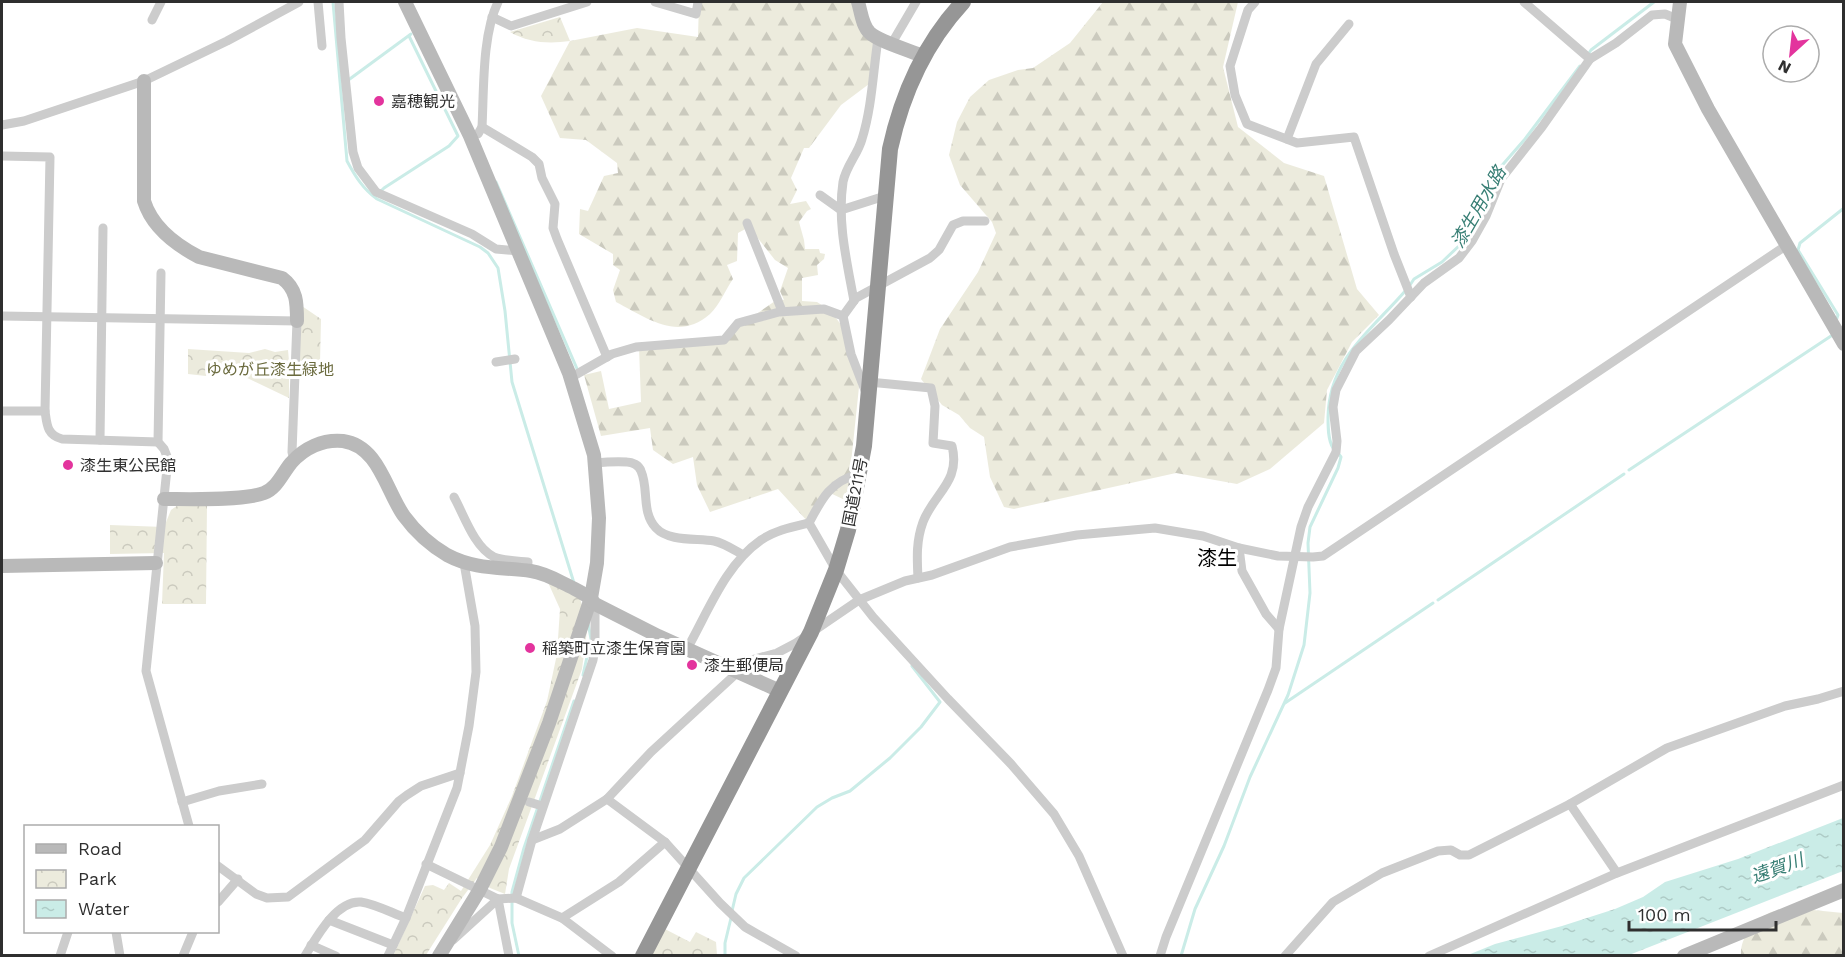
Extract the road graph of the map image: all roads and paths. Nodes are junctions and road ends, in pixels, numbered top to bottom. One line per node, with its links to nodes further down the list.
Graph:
1 (161, 2): 18 (street)
2 (299, 2): 24 (street)
3 (318, 2): 21 (street)
4 (339, 2): 37 (street)
5 (405, 2): 27 (street)
6 (498, 2): 16 (street)
7 (587, 2): 16 (street)
8 (655, 2): 9 (street)
9 (698, 2)
10 (858, 2): 20 (street)
11 (916, 2): 20 (street)
12 (963, 2): 22 (highway, 国道211号)
13 (1255, 2): 28 (street)
14 (1524, 2): 23 (street)
15 (1680, 2): 17 (street)
16 (492, 17): 26 (street)
17 (1677, 19): 23 (street); 36 (street)
18 (152, 20)
19 (1349, 24): 28 (street)
20 (885, 41): 22 (street); 32 (street)
21 (322, 46)
22 (923, 56): 31 (highway, 国道211号)
23 (1590, 58): 40 (street)
24 (144, 81): 25 (street); 48 (street)
25 (2, 125)
26 (482, 127): 27 (street); 50 (street)
27 (470, 136): 37 (street)
28 (1287, 139): 40 (street)
29 (2, 156): 45 (street)
30 (820, 195): 32 (street)
31 (885, 196): 32 (street); 39 (highway, 国道211号)
32 (841, 210): 41 (street)
33 (985, 221): 39 (street)
34 (747, 223): 42 (street)
35 (103, 228): 46 (street)
36 (1787, 245): 49 (street); 68 (street)
37 (518, 251): 53 (street)
38 (161, 273): 47 (street)
39 (877, 286): 41 (street); 54 (highway, 国道211号)
40 (1411, 297): 68 (street)
41 (854, 301): 44 (street)
42 (782, 311): 44 (street); 50 (street)
43 (2, 316): 45 (street)
44 (843, 316): 55 (street)
45 (46, 317): 46 (street); 57 (street)
46 (101, 318): 47 (street); 58 (street)
47 (161, 319): 48 (street); 59 (street)
48 (297, 321): 60 (street)
49 (1844, 344)
50 (607, 357): 53 (street)
51 (515, 359): 52 (street)
52 (496, 362)
53 (570, 378): 61 (street)
54 (870, 382): 55 (highway, 国道211号); 74 (street)
55 (868, 400): 62 (highway, 国道211号)
56 (2, 411): 57 (street)
57 (45, 411): 58 (street)
58 (100, 440): 59 (street)
59 (158, 442): 64 (street)
60 (294, 461): 64 (street); 69 (street)
61 (594, 463): 67 (street); 76 (street)
62 (859, 474): 65 (street); 72 (highway, 国道211号)
63 (454, 497): 73 (street)
64 (164, 499): 70 (street)
65 (809, 523): 67 (street); 72 (street)
66 (1239, 548): 68 (street); 74 (street); 77 (street)
67 (743, 555): 79 (street)
68 (1295, 556): 77 (street)
69 (464, 563): 73 (street); 83 (street)
70 (156, 564): 71 (street); 87 (street)
71 (2, 566)
72 (836, 570): 75 (street); 78 (highway, 国道211号)
73 (527, 571): 76 (street)
74 (918, 578): 75 (street)
75 (859, 600): 78 (street); 122 (street)
76 (593, 601): 79 (street); 90 (street); 97 (street)
77 (1280, 629): 123 (street)
78 (811, 632): 80 (street); 81 (highway, 国道211号)
79 (687, 649): 80 (street)
80 (737, 672): 81 (street); 86 (street)
81 (780, 691): 94 (highway, 国道211号)
82 (1844, 691): 88 (street)
83 (460, 773): 92 (street); 96 (street)
84 (262, 784): 87 (street)
85 (1844, 784): 95 (street)
86 (607, 799): 90 (street); 91 (street)
87 (182, 802): 89 (street)
88 (1570, 804): 95 (street); 124 (street)
89 (189, 825)
90 (532, 840): 99 (street)
91 (665, 842): 94 (street); 103 (street)
92 (426, 864): 97 (street); 102 (street)
93 (219, 867): 96 (street)
94 (688, 867): 120 (highway, 国道211号); 121 (street)
95 (1617, 873): 125 (street)
96 (238, 879): 101 (street)
97 (479, 891): 100 (street); 111 (street)
98 (1844, 891): 126 (street)
99 (516, 898): 100 (street); 103 (street)
100 (498, 899): 111 (street); 118 (street)
101 (219, 901)
102 (406, 918): 104 (street); 110 (street)
103 (562, 918): 119 (street)
104 (329, 920): 109 (street); 110 (street)
105 (68, 933): 112 (street)
106 (75, 933): 112 (street)
107 (116, 933): 113 (street)
108 (193, 933): 114 (street)
109 (311, 945): 115 (street); 116 (street)
110 (393, 945): 117 (street)
111 (440, 952)
112 (61, 953)
113 (120, 956)
114 (183, 956)
115 (305, 956)
116 (336, 956)
117 (388, 956)
118 (509, 956)
119 (612, 956)
120 (643, 956)
121 (796, 956)
122 (1123, 956)
123 (1161, 956)
124 (1285, 956)
125 (1429, 956)
126 (1684, 956)

